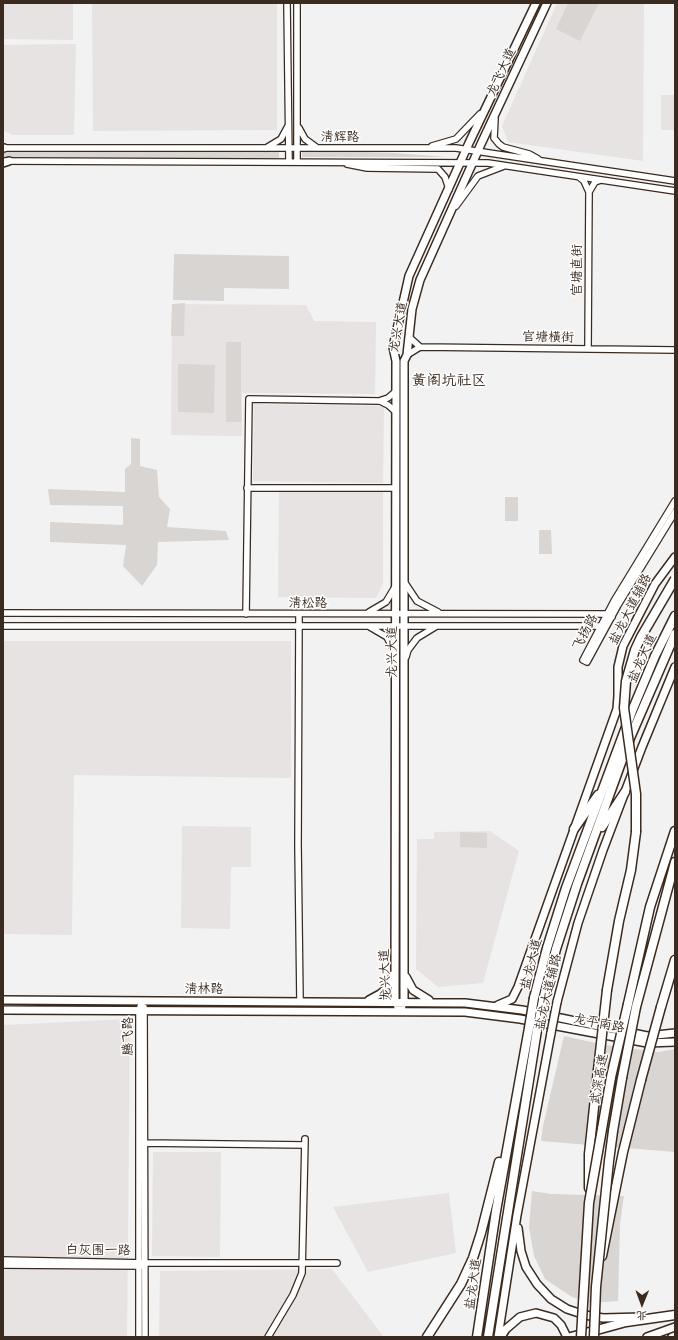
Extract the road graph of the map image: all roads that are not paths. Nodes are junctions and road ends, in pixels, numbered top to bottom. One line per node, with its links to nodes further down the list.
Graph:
1 (287, 3): 7 (street)
2 (297, 3): 8 (street)
3 (536, 3): 5 (main road, 龙飞大道)
4 (547, 3): 6 (main road, 龙飞大道)
5 (486, 106): 14 (street); 15 (main road, 龙飞大道)
6 (496, 111): 16 (main road, 龙飞大道); 18 (street)
7 (289, 122): 10 (street); 11 (street)
8 (297, 122): 12 (street); 13 (street)
9 (3, 148): 10 (street, 清辉路)
10 (264, 148): 11 (street, 清辉路)
11 (289, 148): 12 (street, 清辉路); 20 (street)
12 (297, 148): 13 (street, 清辉路); 21 (street)
13 (321, 148): 14 (street, 清辉路)
14 (408, 148): 15 (street, 清辉路)
15 (466, 150): 16 (street, 清辉路); 22 (main road, 龙兴大道)
16 (477, 151): 18 (street, 清辉路); 23 (main road, 龙兴大道)
17 (335, 161): 21 (street, 清辉路); 22 (street, 清辉路); 28 (street)
18 (542, 161): 27 (street, 清辉路)
19 (5, 162): 20 (street, 清辉路)
20 (289, 162): 21 (street, 清辉路)
21 (297, 162)
22 (460, 162): 23 (street, 清辉路); 28 (main road, 龙兴大道)
23 (472, 162): 24 (street, 清辉路); 31 (main road, 龙兴大道)
24 (505, 165): 25 (street, 清辉路); 31 (street)
25 (578, 176): 26 (street, 清辉路); 30 (street)
26 (601, 180): 29 (street, 清辉路); 30 (street)
27 (675, 181)
28 (449, 189): 37 (main road, 龙兴大道)
29 (675, 190)
30 (589, 192): 34 (street, 官塘直街)
31 (448, 218): 32 (main road, 龙兴大道)
32 (409, 337): 33 (street); 36 (main road, 龙兴大道)
33 (420, 347): 34 (street, 官塘横街); 36 (street)
34 (588, 349): 35 (street, 官塘横街)
35 (675, 350)
36 (407, 355): 46 (main road, 龙兴大道)
37 (396, 392): 38 (street); 39 (main road, 龙兴大道)
38 (379, 401): 39 (street); 40 (street)
39 (396, 412): 41 (main road, 龙兴大道)
40 (247, 488): 41 (street); 49 (street)
41 (396, 488): 47 (main road, 龙兴大道)
42 (675, 501): 55 (street, 飞扬路)
43 (675, 512): 55 (street, 飞扬路)
44 (675, 556): 70 (main road, 盐龙大道辅路)
45 (675, 579): 96 (highway, bridge)
46 (404, 580): 53 (main road, 龙兴大道); 54 (street)
47 (396, 584): 51 (street); 52 (main road, 龙兴大道)
48 (3, 613): 49 (street, 清松路)
49 (246, 614): 50 (street, 清松路)
50 (298, 614): 51 (street, 清松路); 58 (street)
51 (365, 614): 52 (street, 清松路)
52 (395, 614): 53 (street, 清松路); 60 (main road, 龙兴大道)
53 (404, 614): 54 (street, 清松路); 61 (main road, 龙兴大道)
54 (444, 614): 55 (street, 清松路)
55 (609, 616): 63 (street, 飞扬路)
56 (675, 616): 68 (highway, 盐龙大道)
57 (3, 626): 58 (street, 清松路)
58 (298, 626): 59 (street, 清松路); 81 (street)
59 (368, 626): 60 (street, 清松路); 65 (street)
60 (395, 626): 61 (street, 清松路); 65 (main road, 龙兴大道)
61 (404, 626): 62 (street, 清松路); 66 (main road, 龙兴大道)
62 (441, 626): 63 (street, 清松路); 66 (street)
63 (603, 626): 63 (street, 飞扬路)
64 (675, 634): 72 (highway, 盐龙大道)
65 (395, 655): 74 (main road, 龙兴大道)
66 (404, 663): 75 (main road, 龙兴大道)
67 (675, 667): 69 (main road, 盐龙大道辅路)
68 (605, 784): 70 (highway); 91 (highway, 盐龙大道, bridge)
69 (625, 792): 72 (highway); 97 (main road, 盐龙大道辅路, bridge)
70 (574, 829): 86 (main road, 盐龙大道辅路)
71 (675, 831): 96 (highway, 武深高速, bridge)
72 (593, 840): 91 (highway, 盐龙大道, bridge)
73 (675, 862): 103 (highway, 武深高速, bridge)
74 (395, 958): 75 (main road); 77 (main road, 龙兴大道)
75 (404, 958): 78 (main road, 龙兴大道)
76 (675, 960): 103 (highway, bridge)
77 (395, 968): 82 (main road); 83 (main road, 龙兴大道)
78 (404, 968): 84 (main road, 龙兴大道); 85 (main road)
79 (4, 1000): 80 (main road, 清林路)
80 (142, 1001): 81 (main road, 清林路); 88 (street, 腾飞路)
81 (300, 1001): 82 (main road, 清林路)
82 (363, 1001): 83 (main road, 清林路)
83 (395, 1001): 84 (main road, 清林路); 89 (main road, 龙兴大道)
84 (404, 1001): 85 (main road, 清林路); 89 (main road, 龙兴大道)
85 (437, 1001): 86 (main road, 龙平南路)
86 (494, 1006): 92 (main road, 龙平南路)
87 (3, 1010): 88 (main road, 清林路)
88 (142, 1010): 89 (main road, 清林路); 95 (street, 腾飞路)
89 (400, 1011): 90 (main road, 清林路)
90 (520, 1019): 93 (main road, 龙平南路)
91 (533, 1029): 94 (highway, 盐龙大道); 113 (highway, 盐龙大道)
92 (675, 1033)
93 (675, 1042)
94 (513, 1109): 111 (highway); 112 (highway, 盐龙大道)
95 (142, 1143): 99 (street); 101 (street, 腾飞路)
96 (589, 1203): 115 (highway, 武深高速, bridge)
97 (517, 1215): 105 (main road); 114 (main road, 盐龙大道辅路)
98 (3, 1260): 101 (street, 白灰围一路)
99 (302, 1263): 100 (street); 101 (street); 110 (street)
100 (337, 1263)
101 (141, 1264): 102 (street, 白灰围一路); 108 (street, 腾飞路); 109 (street, 腾飞路)
102 (3, 1265)
103 (596, 1287): 116 (highway, 武深高速, bridge)
104 (675, 1315): 105 (highway)
105 (662, 1316): 115 (highway)
106 (675, 1327): 117 (main road)
107 (675, 1336): 118 (main road)
108 (139, 1337)
109 (145, 1337)
110 (268, 1337)
111 (428, 1337)
112 (477, 1337)
113 (488, 1337)
114 (499, 1337): 115 (main road)
115 (573, 1337)
116 (594, 1337)
117 (647, 1337)
118 (672, 1337)

